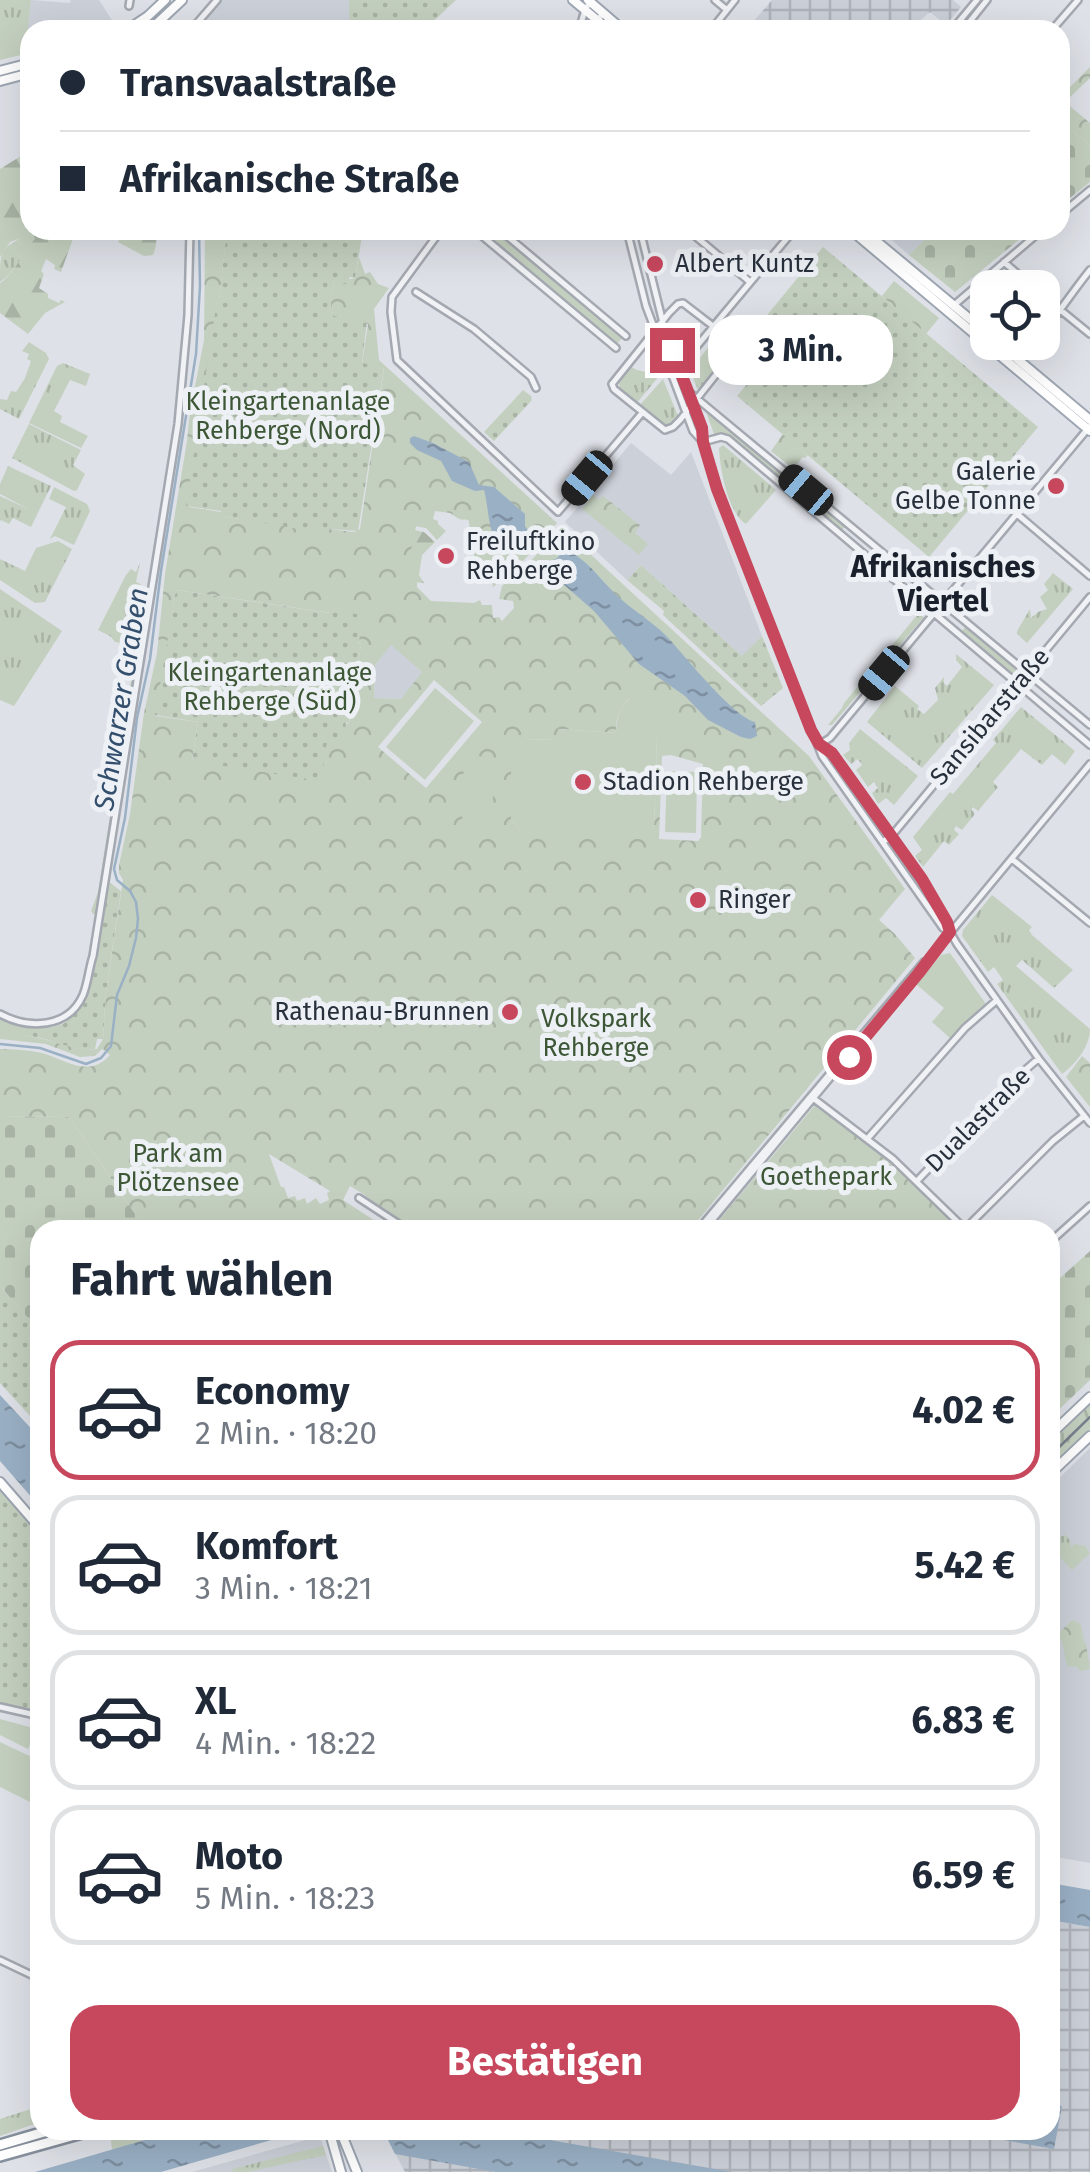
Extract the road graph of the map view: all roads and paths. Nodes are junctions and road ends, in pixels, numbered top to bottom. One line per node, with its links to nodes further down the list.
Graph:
1 (165, 0): 15 (main road)
2 (182, 0): 16 (main road)
3 (209, 0): 14 (street)
4 (218, 0): 14 (street)
5 (573, 0): 11 (main road)
6 (715, 0): 12 (street)
7 (736, 0): 12 (street)
8 (977, 0): 21 (street)
9 (987, 0): 22 (street)
10 (1078, 0): 23 (street)
11 (588, 4): 13 (main road)
12 (727, 10): 20 (street)
13 (600, 17): 17 (street); 18 (main road); 19 (main road)
14 (200, 18)
15 (140, 20)
16 (161, 20)
17 (598, 20)
18 (602, 20)
19 (605, 20)
20 (719, 20)
21 (960, 20)
22 (971, 20)
23 (1061, 20)
24 (1090, 190): 25 (street)
25 (1070, 207)
26 (190, 240): 81 (street)
27 (434, 240): 58 (street)
28 (487, 240): 52 (street)
29 (512, 240): 51 (street)
30 (629, 240): 43 (street)
31 (642, 240): 42 (street)
32 (700, 240): 40 (street)
33 (786, 240): 40 (street)
34 (863, 240): 60 (main road)
35 (875, 240): 44 (main road)
36 (1030, 240): 37 (street)
37 (1004, 262): 38 (street); 44 (street)
38 (1013, 270)
39 (1090, 270): 45 (street)
40 (750, 282): 48 (street)
41 (416, 292): 56 (street)
42 (658, 302): 43 (street); 46 (street)
43 (646, 306): 49 (street)
44 (953, 306): 47 (main road)
45 (1060, 310): 50 (street)
46 (663, 320): 48 (street); 49 (street); 54 (street)
47 (970, 320)
48 (714, 326): 54 (street); 57 (street)
49 (654, 330): 55 (street); 58 (street)
50 (1090, 334)
51 (626, 336)
52 (616, 348)
53 (1018, 360): 60 (main road)
54 (679, 368): 55 (street); 57 (street)
55 (672, 376): 59 (street)
56 (536, 388)
57 (696, 401): 59 (street); 61 (street); 63 (street)
58 (642, 413): 59 (street)
59 (686, 413): 61 (street)
60 (1089, 427): 62 (street)
61 (703, 442): 64 (street); 72 (street)
62 (1017, 514): 65 (street); 67 (street)
63 (851, 527): 64 (street); 67 (street)
64 (843, 536): 68 (street)
65 (1090, 576)
66 (1090, 596): 69 (street, Sansibarstraße)
67 (943, 602): 68 (street); 69 (street)
68 (934, 614): 70 (street); 72 (street)
69 (1027, 672): 70 (street, Sansibarstraße); 71 (street)
70 (1017, 684): 73 (street); 75 (street, Sansibarstraße)
71 (1090, 725)
72 (819, 744): 75 (street); 76 (street)
73 (1090, 745)
74 (1090, 764): 77 (street)
75 (890, 837): 76 (street, Sansibarstraße); 79 (street)
76 (883, 842): 79 (street)
77 (1012, 859): 78 (street); 79 (street)
78 (1090, 923)
79 (950, 932): 80 (street); 83 (street)
80 (997, 1000): 82 (street); 86 (street)
81 (0, 1014)
82 (1039, 1059): 84 (street); 87 (street, Dualastraße)
83 (812, 1097): 86 (street); 91 (street)
84 (1084, 1116): 85 (street); 93 (street)
85 (1090, 1123)
86 (868, 1138): 87 (street)
87 (918, 1181): 92 (street)
88 (359, 1198): 90 (street)
89 (1090, 1206): 94 (street)
90 (393, 1220)
91 (710, 1220)
92 (955, 1220)
93 (975, 1220)
94 (1060, 1233)
95 (1090, 1397): 96 (main road)
96 (1060, 1426)
97 (1090, 1436): 98 (main road)
98 (1060, 1464)
99 (0, 1482): 100 (main road)
100 (30, 1516)
101 (0, 1707): 102 (street)
102 (30, 1714)
103 (0, 1960): 104 (street)
104 (30, 1975)
105 (30, 2136): 109 (highway)
106 (57, 2140): 110 (highway)
107 (332, 2140): 111 (main road)
108 (344, 2140): 112 (main road)
109 (0, 2145)
110 (0, 2156)
111 (341, 2172)
112 (358, 2172)

